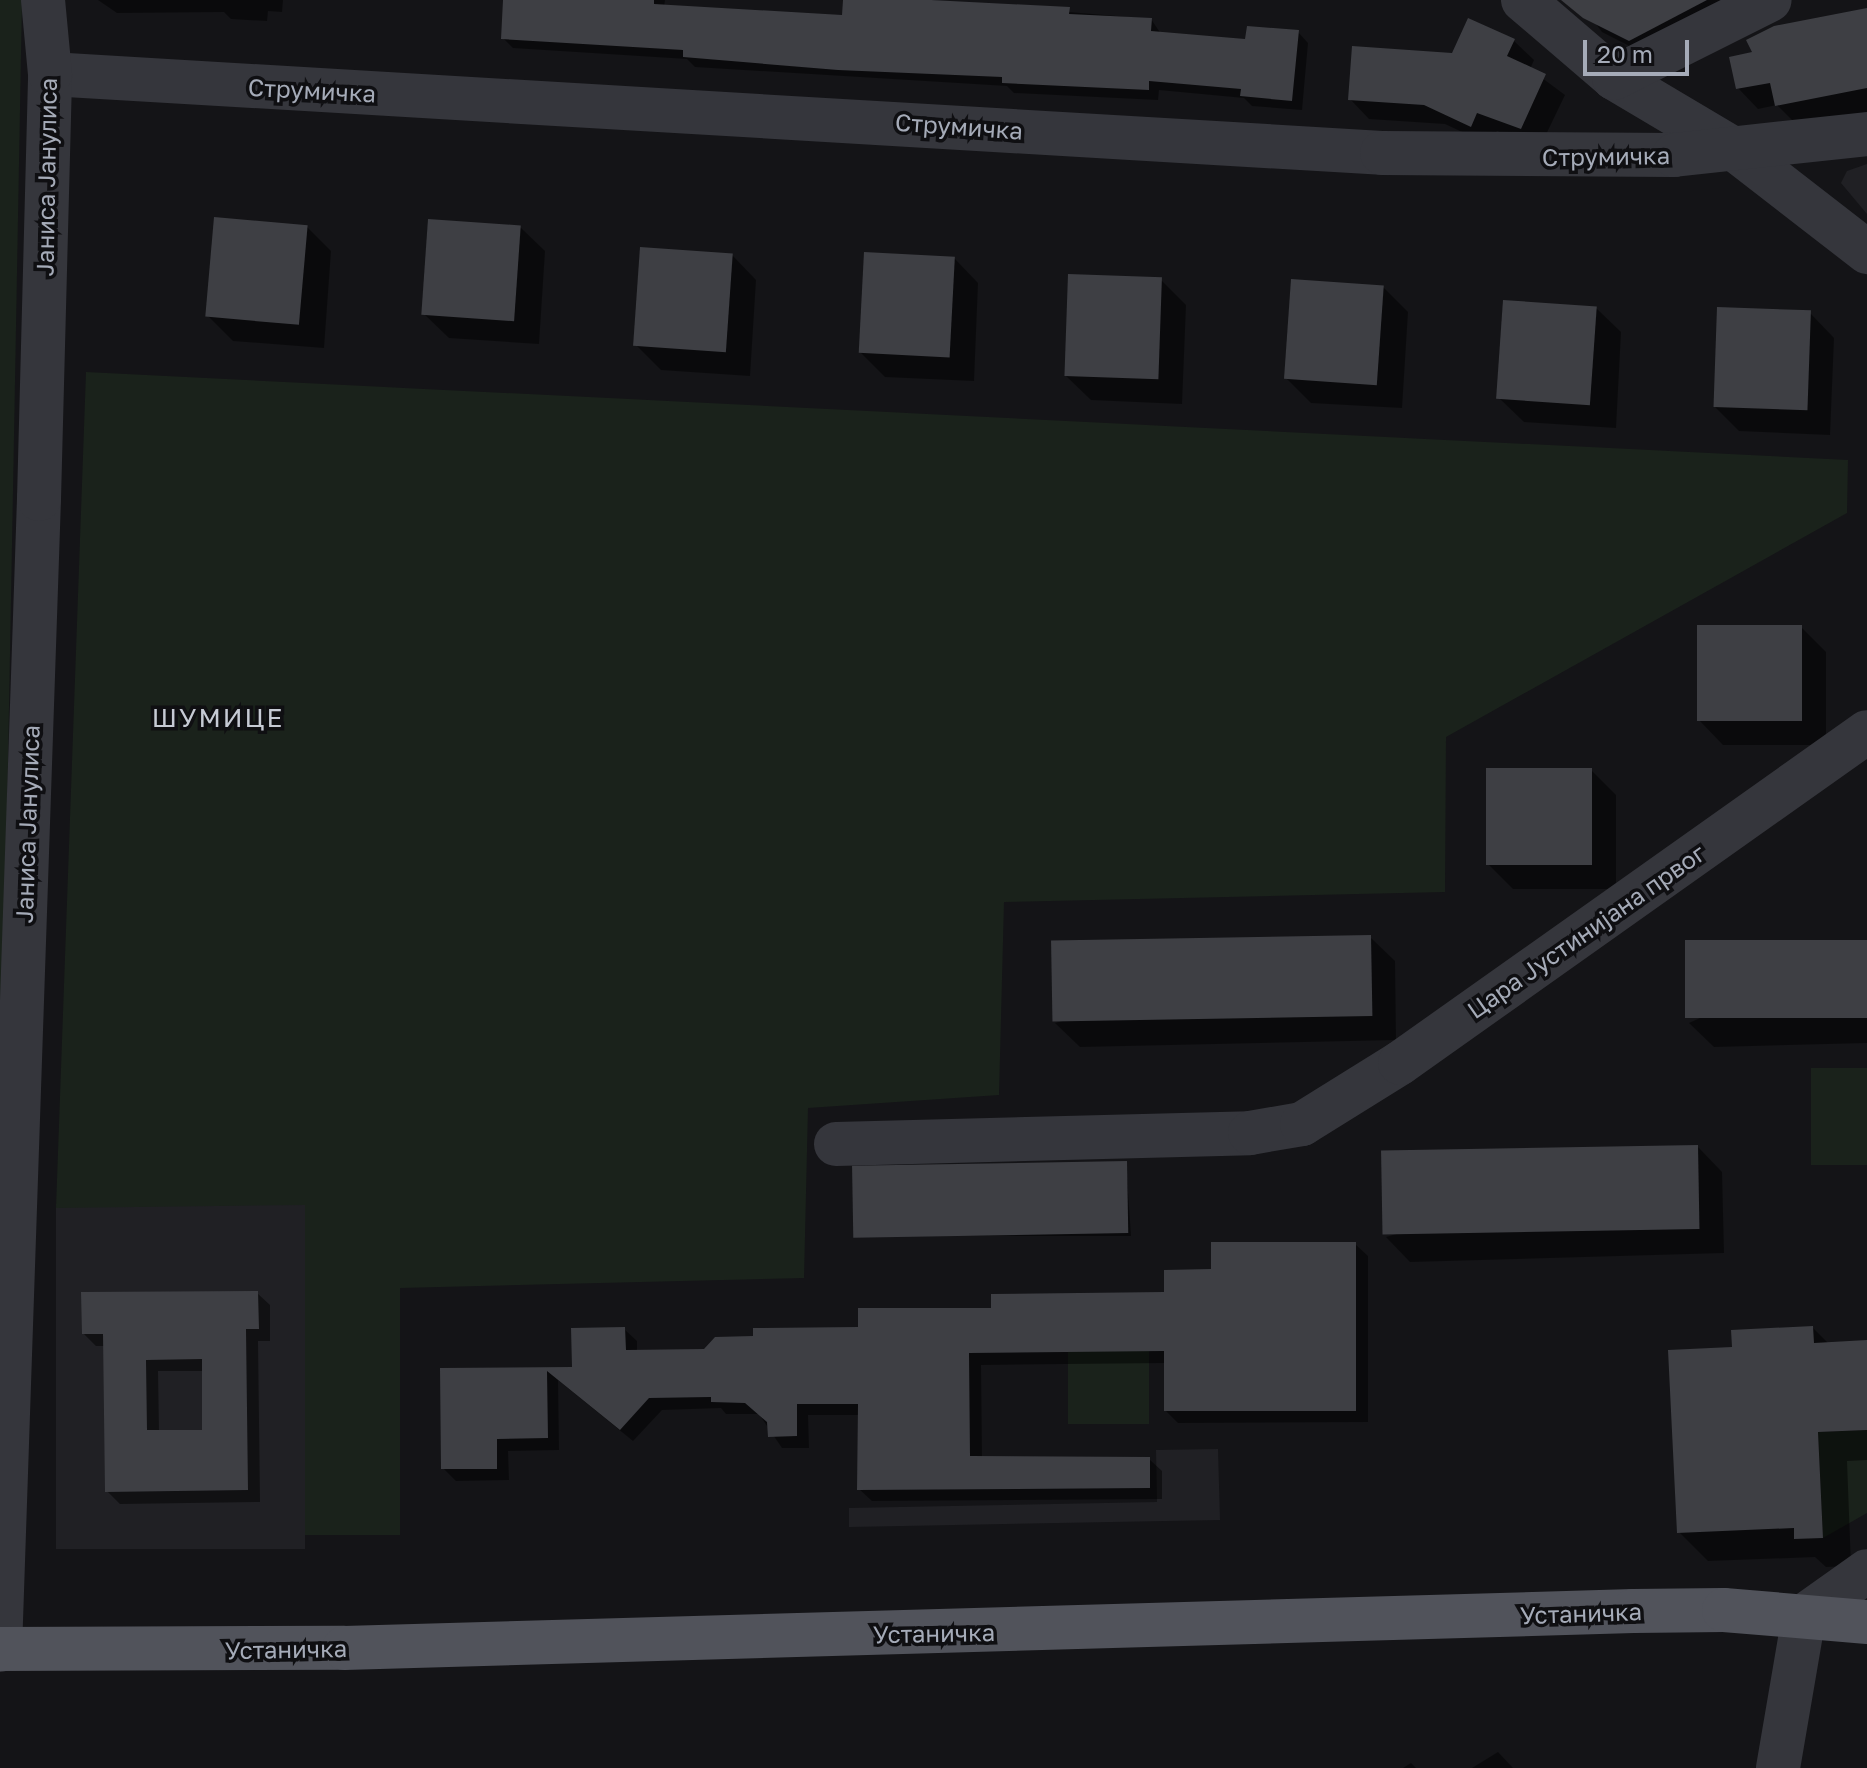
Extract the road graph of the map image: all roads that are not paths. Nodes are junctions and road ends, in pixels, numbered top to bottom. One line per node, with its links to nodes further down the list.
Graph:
1 (43, 0): 4 (street, Јаниса Јанулиса)
2 (1523, 0): 5 (street)
3 (1770, 0): 5 (street)
4 (50, 74): 7 (street, Струмичка); 14 (street, Јаниса Јанулиса)
5 (1614, 78): 7 (street)
6 (1867, 134): 7 (street, Струмичка)
7 (1737, 151): 8 (street)
8 (1867, 252)
9 (1867, 732): 10 (street, Цара Јустинијана првог)
10 (836, 1144)
11 (1867, 1571): 12 (street)
12 (1804, 1616): 13 (main road, Устаничка); 14 (main road, Устаничка); 15 (street)
13 (1867, 1622)
14 (0, 1650)
15 (1778, 1768)

